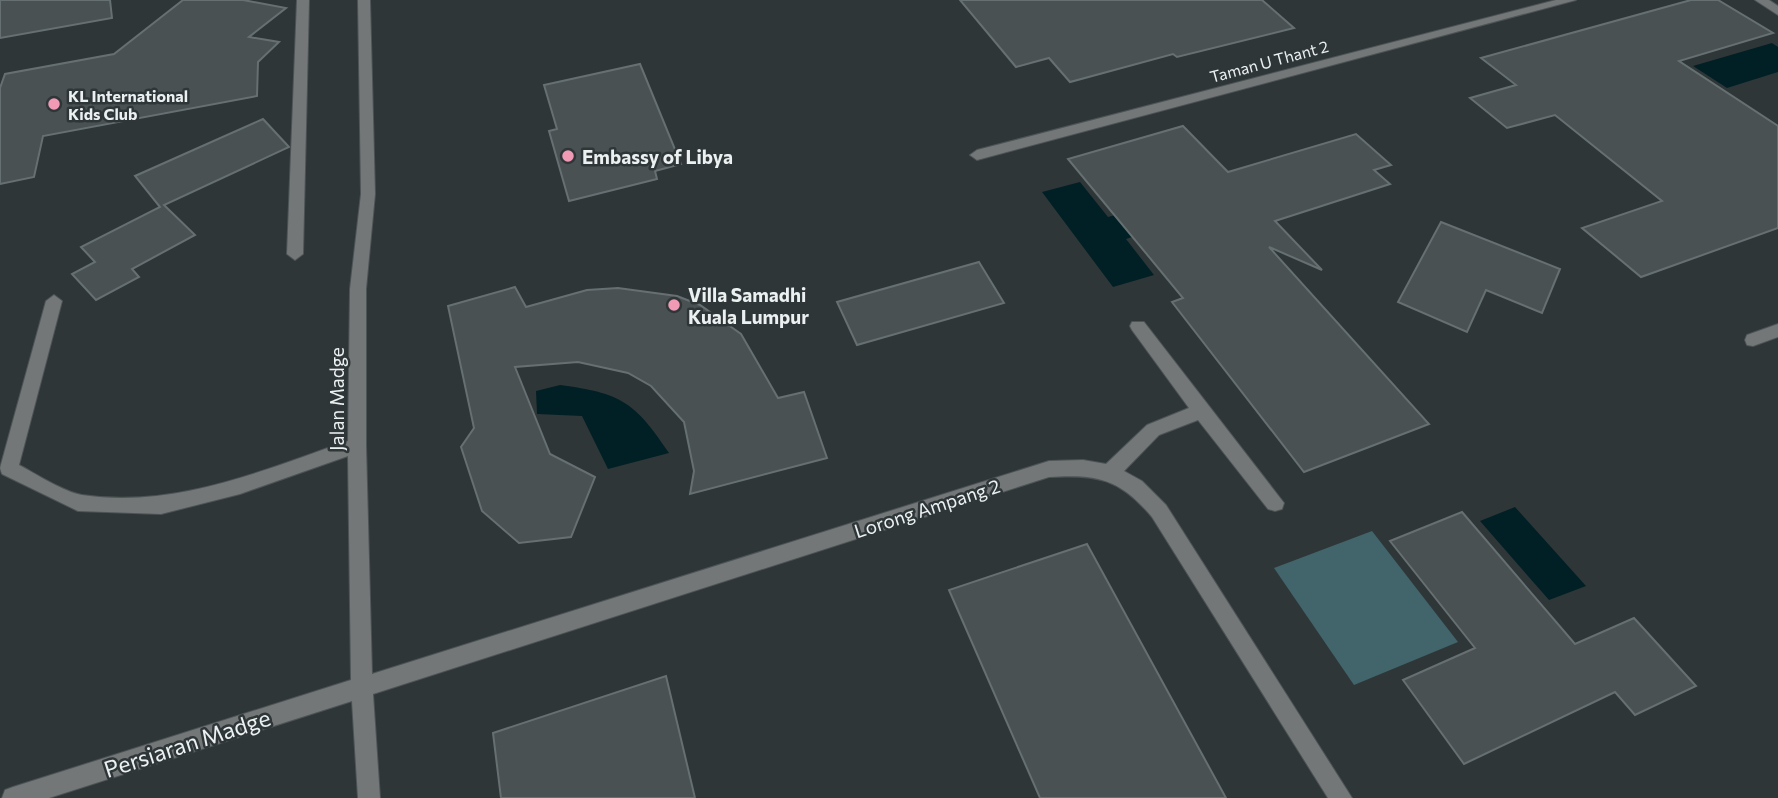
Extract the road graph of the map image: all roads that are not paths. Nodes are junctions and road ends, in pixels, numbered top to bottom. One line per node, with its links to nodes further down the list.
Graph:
1 (303, 0): 7 (street)
2 (364, 0): 13 (street, Jalan Madge)
3 (1570, 0): 6 (street, Taman U Thant 2)
4 (1761, 0): 5 (street)
5 (1778, 10)
6 (977, 155)
7 (295, 254)
8 (54, 301): 13 (street)
9 (1138, 326): 12 (street)
10 (1778, 330): 11 (street)
11 (1753, 340)
12 (1201, 411): 14 (street); 15 (street)
13 (357, 445): 16 (street, Jalan Madge)
14 (1110, 472): 16 (street, Lorong Ampang 2); 19 (street, Lorong Ampang 2)
15 (1275, 503)
16 (362, 687): 17 (street, Persiaran Madge); 18 (street, Jalan Madge)
17 (13, 798)
18 (369, 798)
19 (1341, 798)

